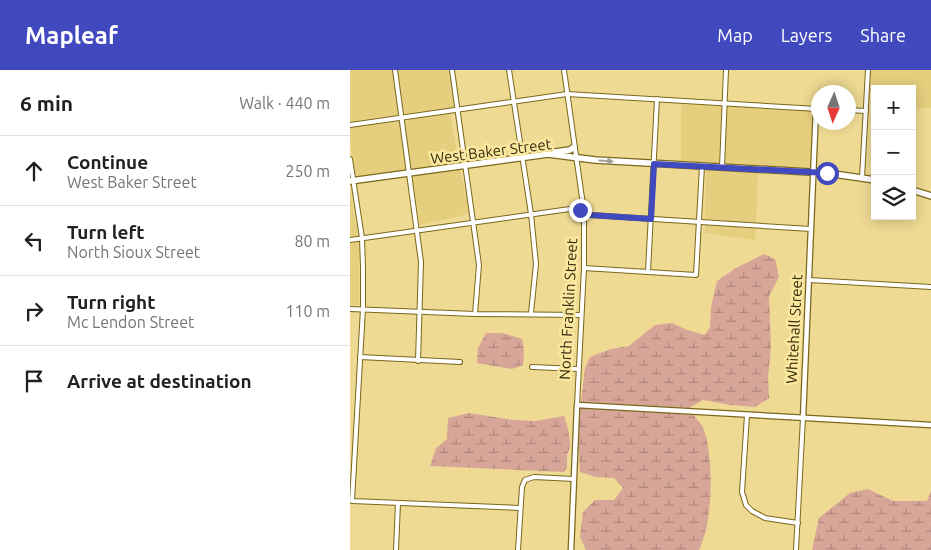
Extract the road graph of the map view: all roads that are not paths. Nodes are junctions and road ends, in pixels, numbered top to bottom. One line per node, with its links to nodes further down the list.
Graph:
1 (395, 70): 15 (street)
2 (452, 70): 12 (street)
3 (510, 70): 9 (street)
4 (564, 70): 7 (street, North Franklin Street)
5 (726, 70): 10 (street)
6 (868, 70): 14 (street)
7 (567, 94): 8 (street); 9 (street); 18 (street, North Franklin Street)
8 (657, 100): 10 (street); 23 (street)
9 (514, 102): 12 (street); 20 (street)
10 (724, 104): 11 (street); 26 (street)
11 (811, 108)
12 (458, 110): 15 (street); 24 (street)
13 (856, 110): 14 (street)
14 (866, 111): 29 (street)
15 (402, 117): 16 (street); 28 (street)
16 (350, 125)
17 (816, 130): 27 (street, Whitehall Street)
18 (574, 147): 19 (main road); 21 (street, North Franklin Street)
19 (548, 154): 20 (main road, West Baker Street); 21 (main road, West Baker Street)
20 (521, 157): 24 (main road, West Baker Street); 35 (street)
21 (576, 157): 23 (main road, West Baker Street, one-way to 23); 34 (street, North Franklin Street)
22 (350, 159): 31 (street)
23 (654, 164): 25 (main road, West Baker Street); 36 (street)
24 (466, 165): 28 (main road, West Baker Street); 37 (street)
25 (702, 166): 26 (main road, West Baker Street); 38 (street)
26 (722, 167): 27 (main road, West Baker Street)
27 (813, 172): 29 (main road, West Baker Street); 39 (street, Whitehall Street)
28 (410, 173): 31 (main road, West Baker Street); 40 (street)
29 (862, 178): 30 (main road, West Baker Street)
30 (871, 179)
31 (352, 181): 41 (street)
32 (916, 191): 33 (main road)
33 (931, 196)
34 (584, 212): 35 (street); 36 (street); 43 (street, North Franklin Street)
35 (531, 214): 37 (street); 50 (street)
36 (651, 219): 38 (street); 44 (street)
37 (474, 222): 40 (street); 51 (street)
38 (700, 222): 39 (street); 44 (street)
39 (811, 229): 45 (street, Whitehall Street)
40 (418, 230): 41 (street); 49 (street)
41 (362, 238): 42 (street); 48 (street)
42 (350, 240)
43 (584, 268): 44 (street); 52 (street, North Franklin Street)
44 (648, 271)
45 (809, 280): 46 (street); 62 (street, Whitehall Street)
46 (931, 287)
47 (350, 309): 48 (street)
48 (363, 309): 49 (street); 53 (street)
49 (419, 312): 51 (street); 54 (street)
50 (531, 313): 51 (street); 52 (street)
51 (475, 314)
52 (581, 315): 57 (street, North Franklin Street)
53 (360, 357): 54 (street); 60 (street)
54 (418, 361): 55 (street)
55 (460, 362)
56 (532, 367): 57 (street)
57 (578, 369): 58 (street, North Franklin Street)
58 (577, 404): 61 (street); 65 (street, North Franklin Street)
59 (350, 410): 60 (street)
60 (356, 411): 64 (street)
61 (747, 415): 62 (street); 68 (street)
62 (803, 418): 63 (street); 68 (street, Whitehall Street)
63 (931, 425)
64 (352, 469): 66 (street)
65 (574, 479): 67 (street); 71 (street, North Franklin Street)
66 (398, 503): 67 (street); 69 (street)
67 (520, 508): 70 (street)
68 (798, 523): 72 (street, Whitehall Street)
69 (396, 550)
70 (518, 550)
71 (571, 550)
72 (796, 550)

